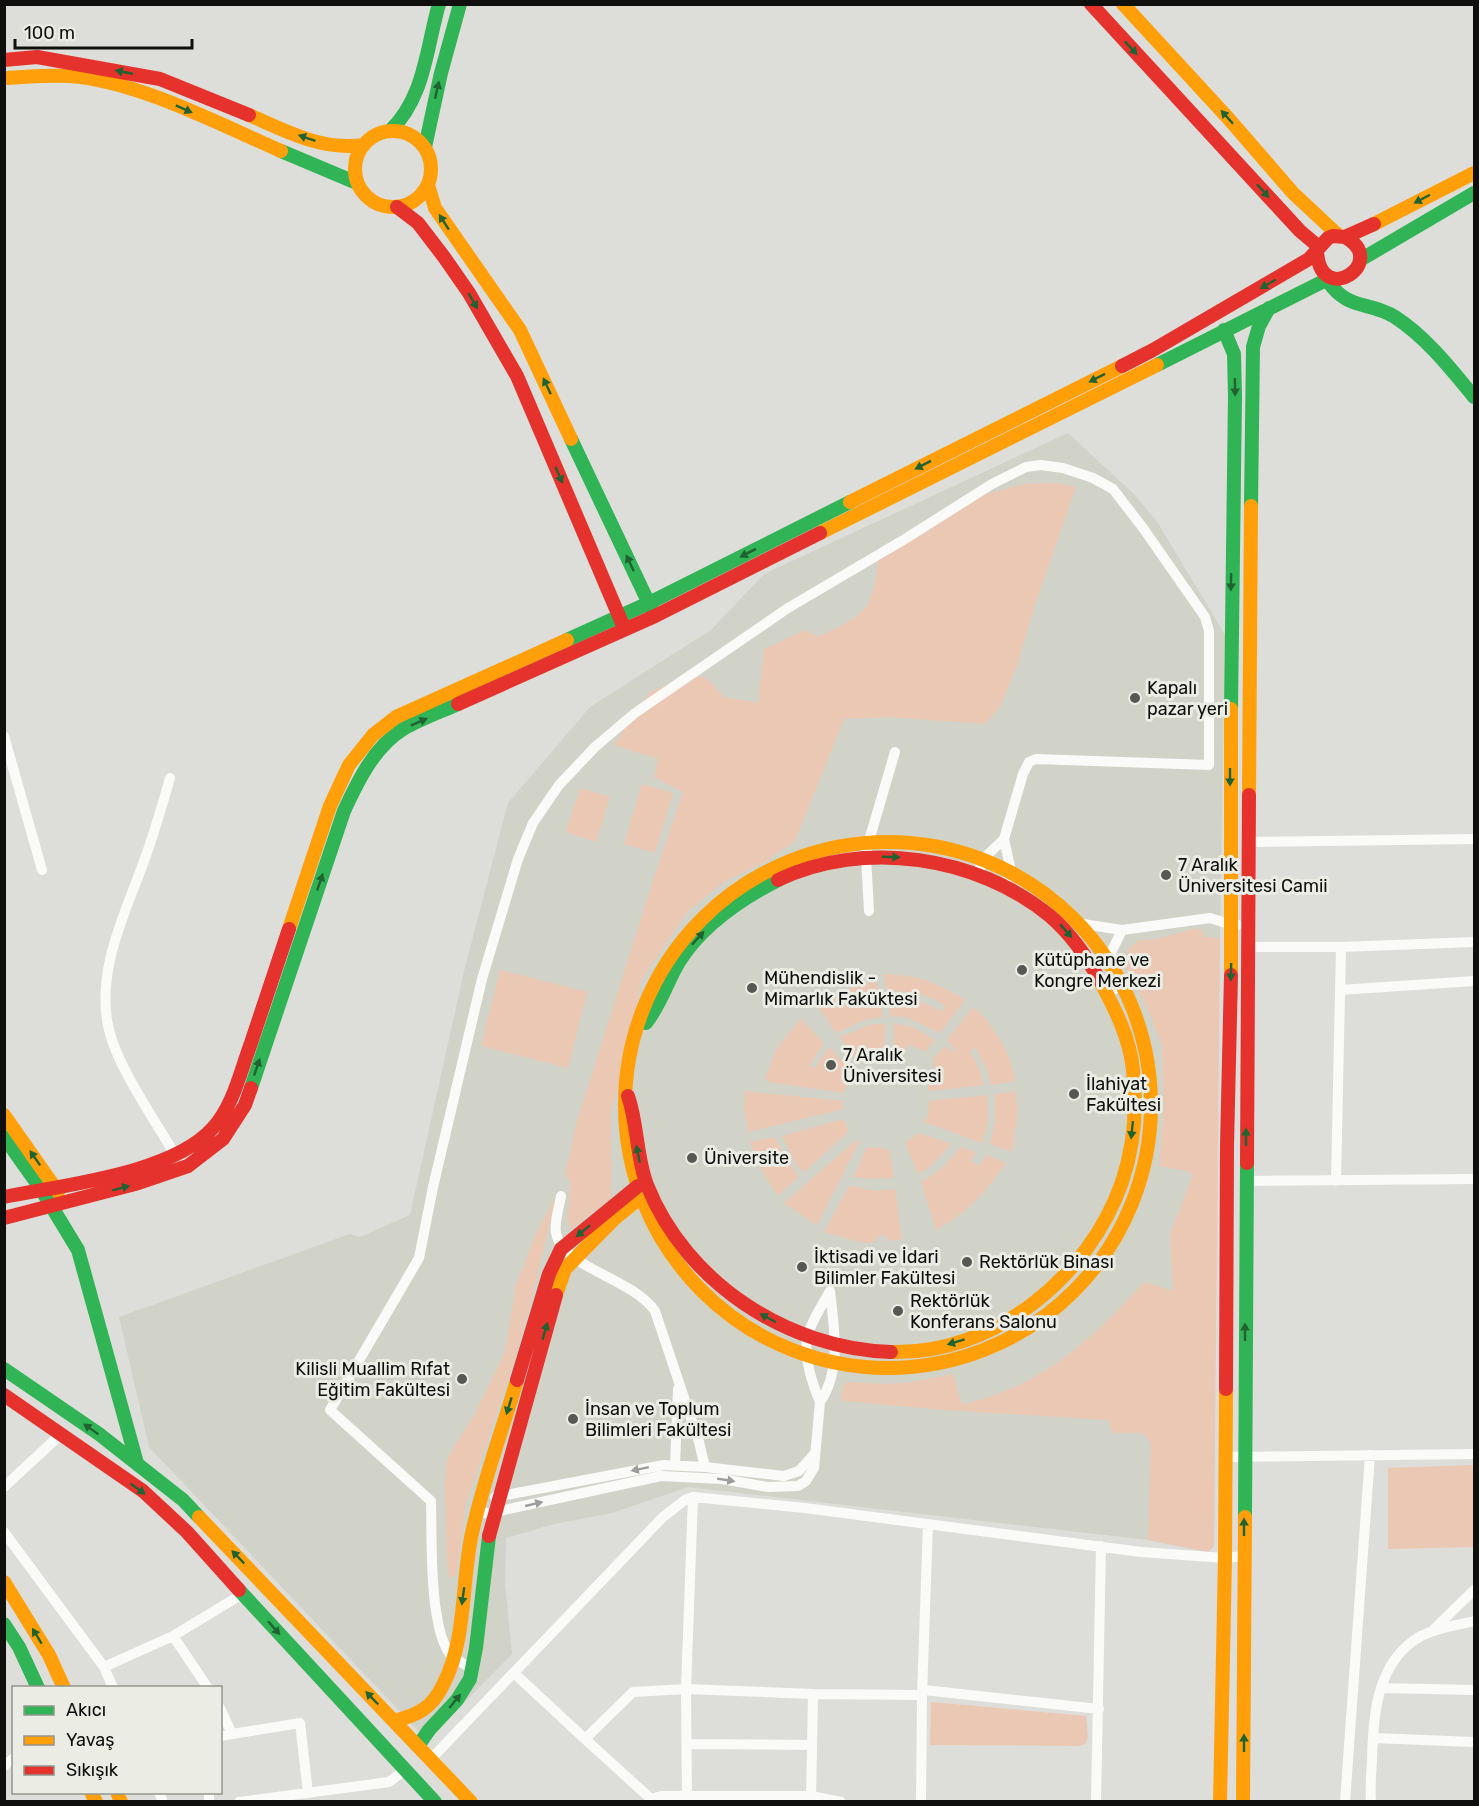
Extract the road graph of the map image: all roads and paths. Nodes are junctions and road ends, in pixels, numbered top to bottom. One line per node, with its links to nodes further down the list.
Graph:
1 (439, 4): 7 (main road)
2 (460, 4): 9 (main road, one-way to 2)
3 (1091, 4): 16 (main road, one-way to 16)
4 (1124, 4): 15 (main road, one-way to 4)
5 (4, 60): 8 (main road, one-way to 5)
6 (4, 78): 11 (main road, one-way to 11)
7 (390, 131): 8 (main road); 9 (main road)
8 (364, 145): 11 (main road)
9 (425, 147): 12 (main road)
10 (1474, 173): 15 (main road, one-way to 15)
11 (357, 183): 14 (main road)
12 (429, 185): 14 (main road); 22 (main road, one-way to 12)
13 (1474, 193): 17 (main road)
14 (397, 207): 23 (main road, one-way to 23)
15 (1342, 236): 16 (main road); 17 (main road)
16 (1318, 250): 18 (main road); 22 (main road, one-way to 22)
17 (1360, 260): 18 (main road)
18 (1328, 279): 19 (main road); 21 (main road)
19 (1269, 308): 20 (main road); 29 (main road)
20 (1224, 330): 22 (main road); 39 (main road, one-way to 39)
21 (1474, 397)
22 (652, 609): 23 (main road)
23 (622, 623): 52 (main road); 61 (main road, one-way to 23)
24 (4, 736): 32 (street)
25 (895, 752): 30 (street)
26 (171, 778): 52 (street)
27 (1004, 839): 31 (street); 33 (street); 100 (street)
28 (1474, 839): 29 (street)
29 (1249, 842): 37 (main road)
30 (867, 850): 31 (main road); 34 (main road, one-way to 34); 36 (street); 49 (main road)
31 (982, 860): 33 (main road); 34 (street)
32 (42, 870)
33 (1011, 872): 35 (street); 38 (main road)
34 (978, 876): 35 (main road)
35 (1004, 886): 48 (main road, one-way to 48)
36 (869, 911)
37 (1247, 923): 39 (street); 42 (main road)
38 (1083, 924): 40 (street); 44 (main road)
39 (1232, 926): 40 (street); 78 (main road, one-way to 78)
40 (1122, 930): 44 (street)
41 (1474, 942): 43 (street)
42 (1247, 946): 43 (street); 54 (main road, one-way to 42)
43 (1341, 946): 47 (street)
44 (1108, 959): 46 (main road)
45 (1474, 981): 47 (street)
46 (1122, 985): 48 (street); 68 (main road)
47 (1340, 990): 55 (street)
48 (1107, 993): 66 (main road, one-way to 66)
49 (628, 1096): 57 (main road, one-way to 49); 59 (main road)
50 (4, 1114): 56 (main road, one-way to 50)
51 (4, 1137): 56 (main road)
52 (175, 1155): 56 (main road)
53 (1474, 1179): 55 (street)
54 (1246, 1181): 55 (street); 77 (main road, one-way to 54)
55 (1336, 1181)
56 (48, 1188): 60 (main road); 61 (main road)
57 (649, 1188): 59 (main road); 65 (main road, one-way to 57)
58 (561, 1196): 63 (street)
59 (633, 1196): 63 (main road, one-way to 63); 64 (main road); 67 (main road)
60 (4, 1197)
61 (58, 1204): 62 (main road); 79 (main road)
62 (4, 1218)
63 (561, 1249): 64 (street); 83 (main road, one-way to 83)
64 (574, 1259): 70 (street); 84 (main road, one-way to 64)
65 (807, 1336): 66 (main road); 66 (street); 67 (street)
66 (836, 1345): 68 (street)
67 (806, 1354): 68 (main road); 72 (street)
68 (833, 1362): 72 (street)
69 (4, 1368): 79 (main road, one-way to 69)
70 (678, 1383): 80 (street); 81 (street)
71 (4, 1395): 73 (main road)
72 (820, 1402): 74 (street)
73 (60, 1435): 82 (street); 95 (main road, one-way to 95)
74 (815, 1453): 81 (street); 86 (street, one-way to 74)
75 (1474, 1454): 76 (street)
76 (1370, 1455): 77 (street); 138 (street)
77 (1245, 1456): 78 (street); 91 (main road, one-way to 77)
78 (1225, 1457): 92 (main road)
79 (137, 1463): 115 (main road, one-way to 79)
80 (675, 1465): 81 (street); 84 (street, one-way to 84)
81 (705, 1467)
82 (4, 1487)
83 (481, 1497): 84 (street); 87 (main road)
84 (498, 1497): 86 (main road)
85 (693, 1497): 88 (street); 103 (street); 109 (street)
86 (495, 1512): 87 (street); 102 (main road)
87 (477, 1514): 100 (main road, one-way to 100)
88 (928, 1524): 90 (street); 111 (street)
89 (4, 1532): 101 (street)
90 (1101, 1546): 92 (street); 113 (street)
91 (1244, 1556): 92 (street); 137 (main road, one-way to 91)
92 (1225, 1558): 136 (main road)
93 (4, 1582): 105 (main road, one-way to 93)
94 (1474, 1590): 98 (street)
95 (244, 1593): 99 (street); 125 (main road, one-way to 125)
96 (1474, 1621): 98 (street)
97 (4, 1624): 104 (main road)
98 (1429, 1635): 108 (street)
99 (173, 1636): 101 (street); 107 (street)
100 (453, 1658): 102 (street); 115 (main road)
101 (104, 1667): 106 (street)
102 (472, 1668): 123 (main road, one-way to 102)
103 (514, 1672): 119 (street); 124 (street)
104 (38, 1686)
105 (63, 1686)
106 (112, 1686)
107 (207, 1686)
108 (1381, 1688): 110 (street); 118 (street)
109 (686, 1689): 112 (street); 119 (street); 121 (street)
110 (1474, 1690)
111 (923, 1692): 112 (street); 113 (street); 134 (street)
112 (813, 1694): 122 (street)
113 (1099, 1709): 135 (street)
114 (222, 1712): 116 (street)
115 (394, 1721): 123 (main road)
116 (232, 1734): 117 (street); 126 (street)
117 (222, 1736)
118 (1373, 1738): 120 (street); 139 (street)
119 (585, 1739): 129 (street)
120 (1474, 1742)
121 (687, 1744): 122 (street); 127 (street)
122 (811, 1745): 128 (street)
123 (418, 1746): 124 (main road)
124 (430, 1759): 132 (main road)
125 (405, 1770): 126 (street); 131 (main road)
126 (308, 1793): 130 (street)
127 (687, 1797): 128 (street); 129 (street)
128 (811, 1799): 133 (street)
129 (650, 1800)
130 (239, 1802)
131 (435, 1802)
132 (471, 1802)
133 (841, 1802)
134 (921, 1802)
135 (1096, 1802)
136 (1220, 1802)
137 (1243, 1802)
138 (1345, 1802)
139 (1371, 1802)

